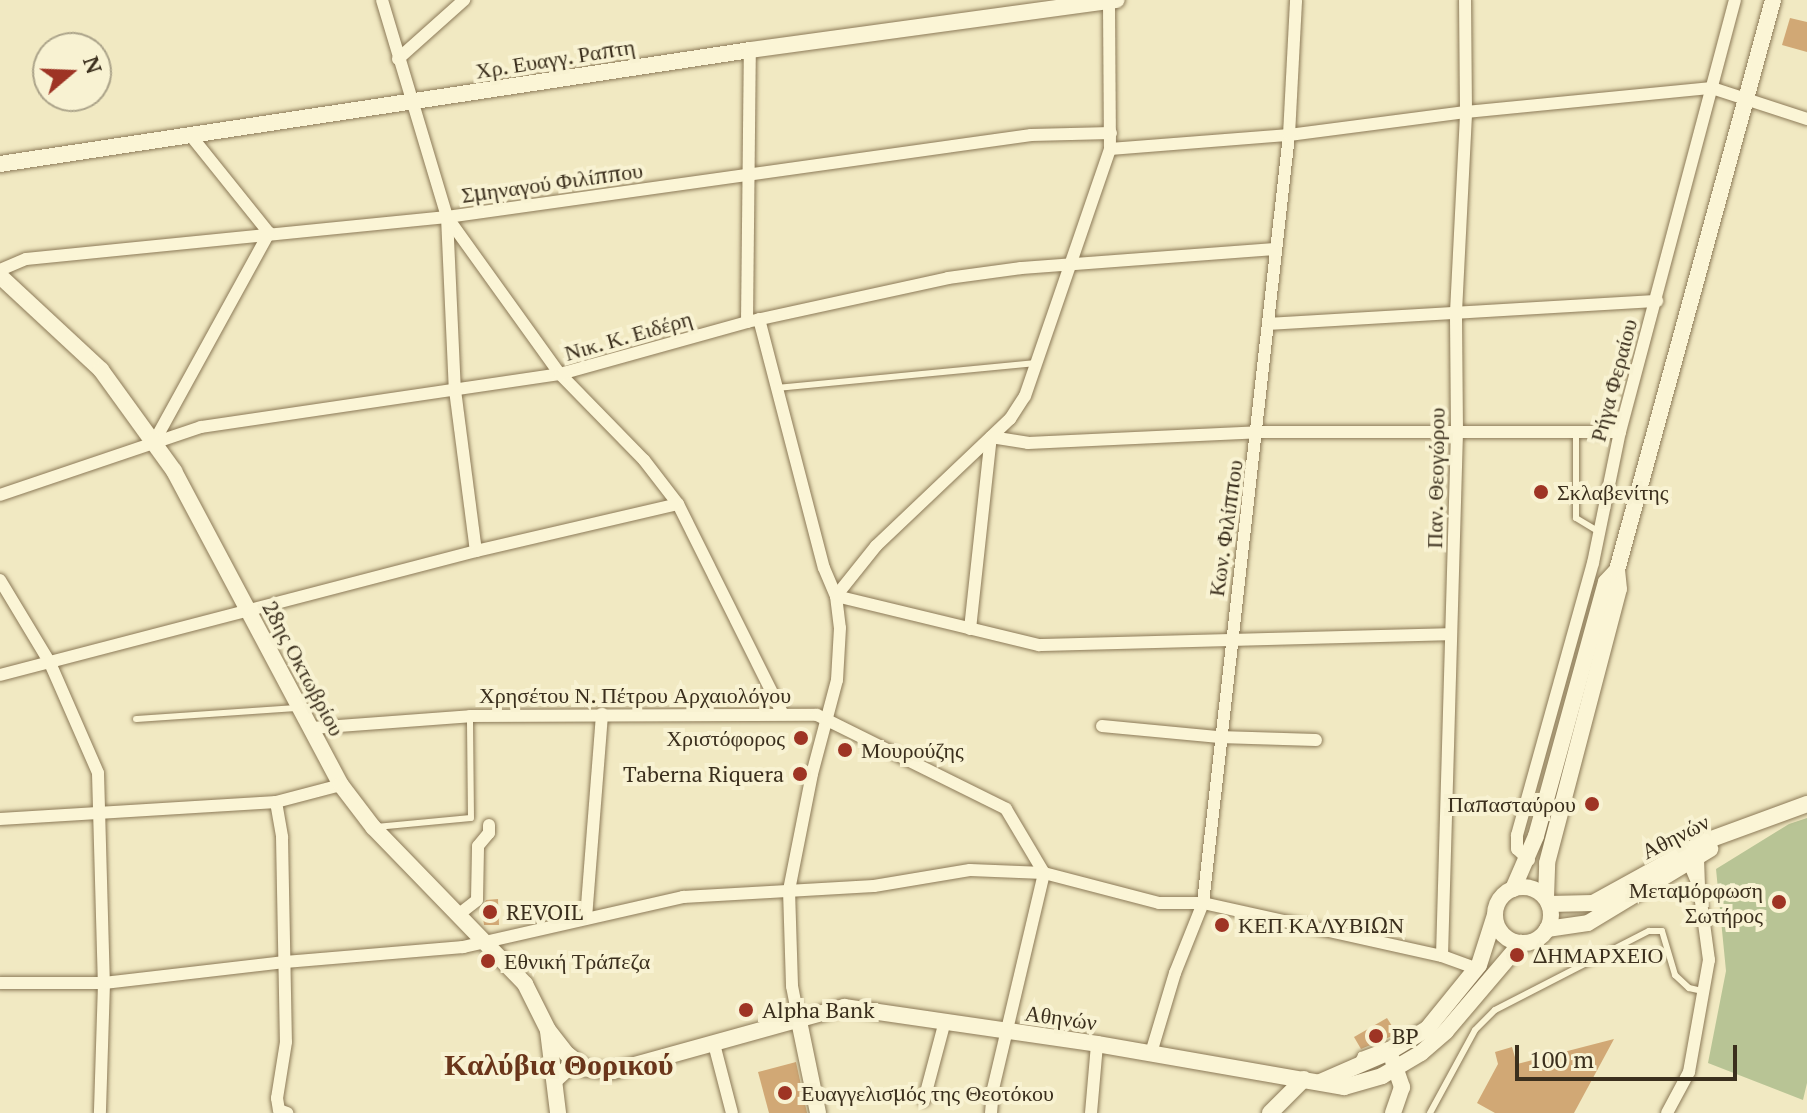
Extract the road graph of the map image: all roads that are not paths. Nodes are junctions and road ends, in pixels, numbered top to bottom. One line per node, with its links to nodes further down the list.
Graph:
1 (382, 0): 10 (street)
2 (464, 0): 10 (street)
3 (1109, 0): 4 (main road, Χρ. Ευαγγ. Ραπτη); 9 (main road, Χρ. Ευαγγ. Ραπτη); 16 (street)
4 (1117, 0)
5 (1296, 0): 17 (street, Κων. Φιλίππου)
6 (1465, 0): 14 (street, Παν. Θεογώρου)
7 (1735, 0): 11 (street, Ρήγα Φεραίου)
8 (1773, 0): 12 (main road)
9 (750, 50): 13 (main road, Χρ. Ευαγγ. Ραπτη); 21 (street)
10 (398, 59): 13 (street)
11 (1712, 88): 12 (street); 14 (street); 27 (street, Ρήγα Φεραίου)
12 (1744, 100): 15 (street); 46 (main road)
13 (413, 101): 18 (main road, Χρ. Ευαγγ. Ραπτη); 22 (street)
14 (1466, 112): 17 (street); 28 (street, Παν. Θεογώρου)
15 (1807, 119)
16 (1111, 133): 19 (street); 21 (street, Σμηναγού Φιλίππου)
17 (1289, 135): 19 (street); 24 (street, Κων. Φιλίππου)
18 (191, 136): 20 (main road, Χρ. Ευαγγ. Ραπτη); 23 (street)
19 (1110, 149): 25 (street)
20 (0, 164)
21 (749, 173): 22 (street, Σμηναγού Φιλίππου); 29 (street)
22 (447, 217): 23 (street, Σμηναγού Φιλίππου); 32 (street); 34 (street)
23 (269, 233): 26 (street, Σμηναγού Φιλίππου); 40 (street)
24 (1275, 249): 25 (street, Νικ. Κ. Ειδέρη); 30 (street, Κων. Φιλίππου)
25 (1068, 264): 29 (street, Νικ. Κ. Ειδέρη); 31 (street)
26 (0, 273): 40 (main road, 28ης Οκτωβρίου)
27 (1657, 301): 28 (street); 38 (street, Ρήγα Φεραίου)
28 (1456, 312): 30 (street); 36 (street, Παν. Θεογώρου)
29 (753, 321): 32 (street, Νικ. Κ. Ειδέρη); 33 (street)
30 (1269, 324): 35 (street, Κων. Φιλίππου)
31 (1036, 363): 33 (lane); 39 (street)
32 (560, 374): 34 (street, Νικ. Κ. Ειδέρη); 42 (street)
33 (777, 388): 48 (street)
34 (455, 390): 40 (street, Νικ. Κ. Ειδέρη); 44 (street)
35 (1258, 432): 36 (street); 39 (street); 52 (street, Κων. Φιλίππου)
36 (1457, 432): 37 (street); 51 (street, Παν. Θεογώρου)
37 (1576, 432): 38 (street); 43 (lane)
38 (1620, 432): 43 (street, Ρήγα Φεραίου)
39 (991, 437): 48 (street); 50 (street)
40 (154, 442): 41 (street, Νικ. Κ. Ειδέρη); 49 (main road, 28ης Οκτωβρίου)
41 (0, 495)
42 (678, 504): 44 (street); 56 (street)
43 (1599, 532): 45 (street, Ρήγα Φεραίου)
44 (476, 551): 49 (street)
45 (1593, 563): 46 (street); 73 (street, Ρήγα Φεραίου)
46 (1617, 570): 73 (main road); 77 (main road)
47 (0, 580): 53 (street)
48 (836, 596): 50 (street); 60 (street)
49 (248, 610): 53 (street); 55 (main road, 28ης Οκτωβρίου)
50 (970, 629): 52 (street)
51 (1450, 634): 52 (street); 85 (street, Παν. Θεογώρου)
52 (1230, 641): 63 (street, Κων. Φιλίππου)
53 (50, 663): 54 (street); 68 (street)
54 (0, 675)
55 (301, 708): 59 (lane); 62 (main road, 28ης Οκτωβρίου)
56 (782, 713): 57 (street, Χρησέτου Ν. Πέτρου Αρχαιολόγου); 60 (street, Χρησέτου Ν. Πέτρου Αρχαιολόγου)
57 (602, 714): 58 (street, Χρησέτου Ν. Πέτρου Αρχαιολόγου); 81 (street)
58 (470, 716): 62 (street, Χρησέτου Ν. Πέτρου Αρχαιολόγου); 71 (lane)
59 (136, 719)
60 (826, 720): 74 (street, Χρησέτου Ν. Πέτρου Αρχαιολόγου); 76 (street)
61 (1102, 726): 63 (street)
62 (312, 728): 65 (main road, 28ης Οκτωβρίου)
63 (1219, 737): 64 (street); 78 (street, Κων. Φιλίππου)
64 (1316, 740)
65 (341, 785): 66 (street); 71 (main road, 28ης Οκτωβρίου)
66 (276, 802): 68 (street); 86 (street)
67 (1807, 804): 72 (main road, Αθηνών)
68 (99, 813): 69 (street); 89 (street)
69 (0, 819)
70 (489, 825): 79 (street)
71 (373, 827): 79 (main road, 28ης Οκτωβρίου)
72 (1691, 856): 77 (main road, Αθηνών); 82 (main road, Αθηνών); 90 (street)
73 (1529, 860): 75 (main road)
74 (1044, 873): 76 (street); 78 (street); 94 (street)
75 (1513, 889): 77 (main road); 80 (main road)
76 (789, 890): 81 (street); 91 (street)
77 (1547, 901): 82 (main road)
78 (1203, 903): 85 (street); 99 (street, Κων. Φιλίππου)
79 (458, 915): 83 (main road, 28ης Οκτωβρίου)
80 (1495, 915): 84 (main road); 87 (main road)
81 (586, 918): 83 (street)
82 (1547, 929): 84 (main road)
83 (485, 941): 86 (street); 93 (main road, 28ης Οκτωβρίου)
84 (1521, 943): 102 (main road, Αθηνών)
85 (1442, 956): 87 (street)
86 (285, 962): 89 (street); 106 (street)
87 (1477, 969): 95 (main road)
88 (0, 983): 89 (street)
89 (104, 983): 107 (street)
90 (1702, 991): 115 (lane); 116 (street)
91 (799, 1021): 92 (main road, Αθηνών); 96 (main road, Αθηνών); 110 (main road)
92 (945, 1021): 94 (main road, Αθηνών); 105 (street)
93 (548, 1030): 101 (main road, 28ης Οκτωβρίου); 103 (main road)
94 (1006, 1032): 97 (main road, Αθηνών); 111 (street)
95 (1408, 1042): 98 (main road); 100 (lane)
96 (714, 1044): 101 (main road, Αθηνών); 109 (street)
97 (1097, 1044): 99 (main road, Αθηνών); 112 (street)
98 (1389, 1052): 100 (main road); 102 (main road)
99 (1151, 1053): 104 (main road, Αθηνών)
100 (1356, 1067): 104 (main road)
101 (585, 1068): 103 (main road)
102 (1397, 1069): 104 (main road, Αθηνών); 114 (main road)
103 (555, 1080): 108 (main road)
104 (1312, 1081): 113 (main road)
105 (924, 1100)
106 (283, 1112)
107 (100, 1113)
108 (558, 1113)
109 (732, 1113)
110 (818, 1113)
111 (991, 1113)
112 (1091, 1113)
113 (1270, 1113)
114 (1393, 1113)
115 (1430, 1113)
116 (1667, 1113)

